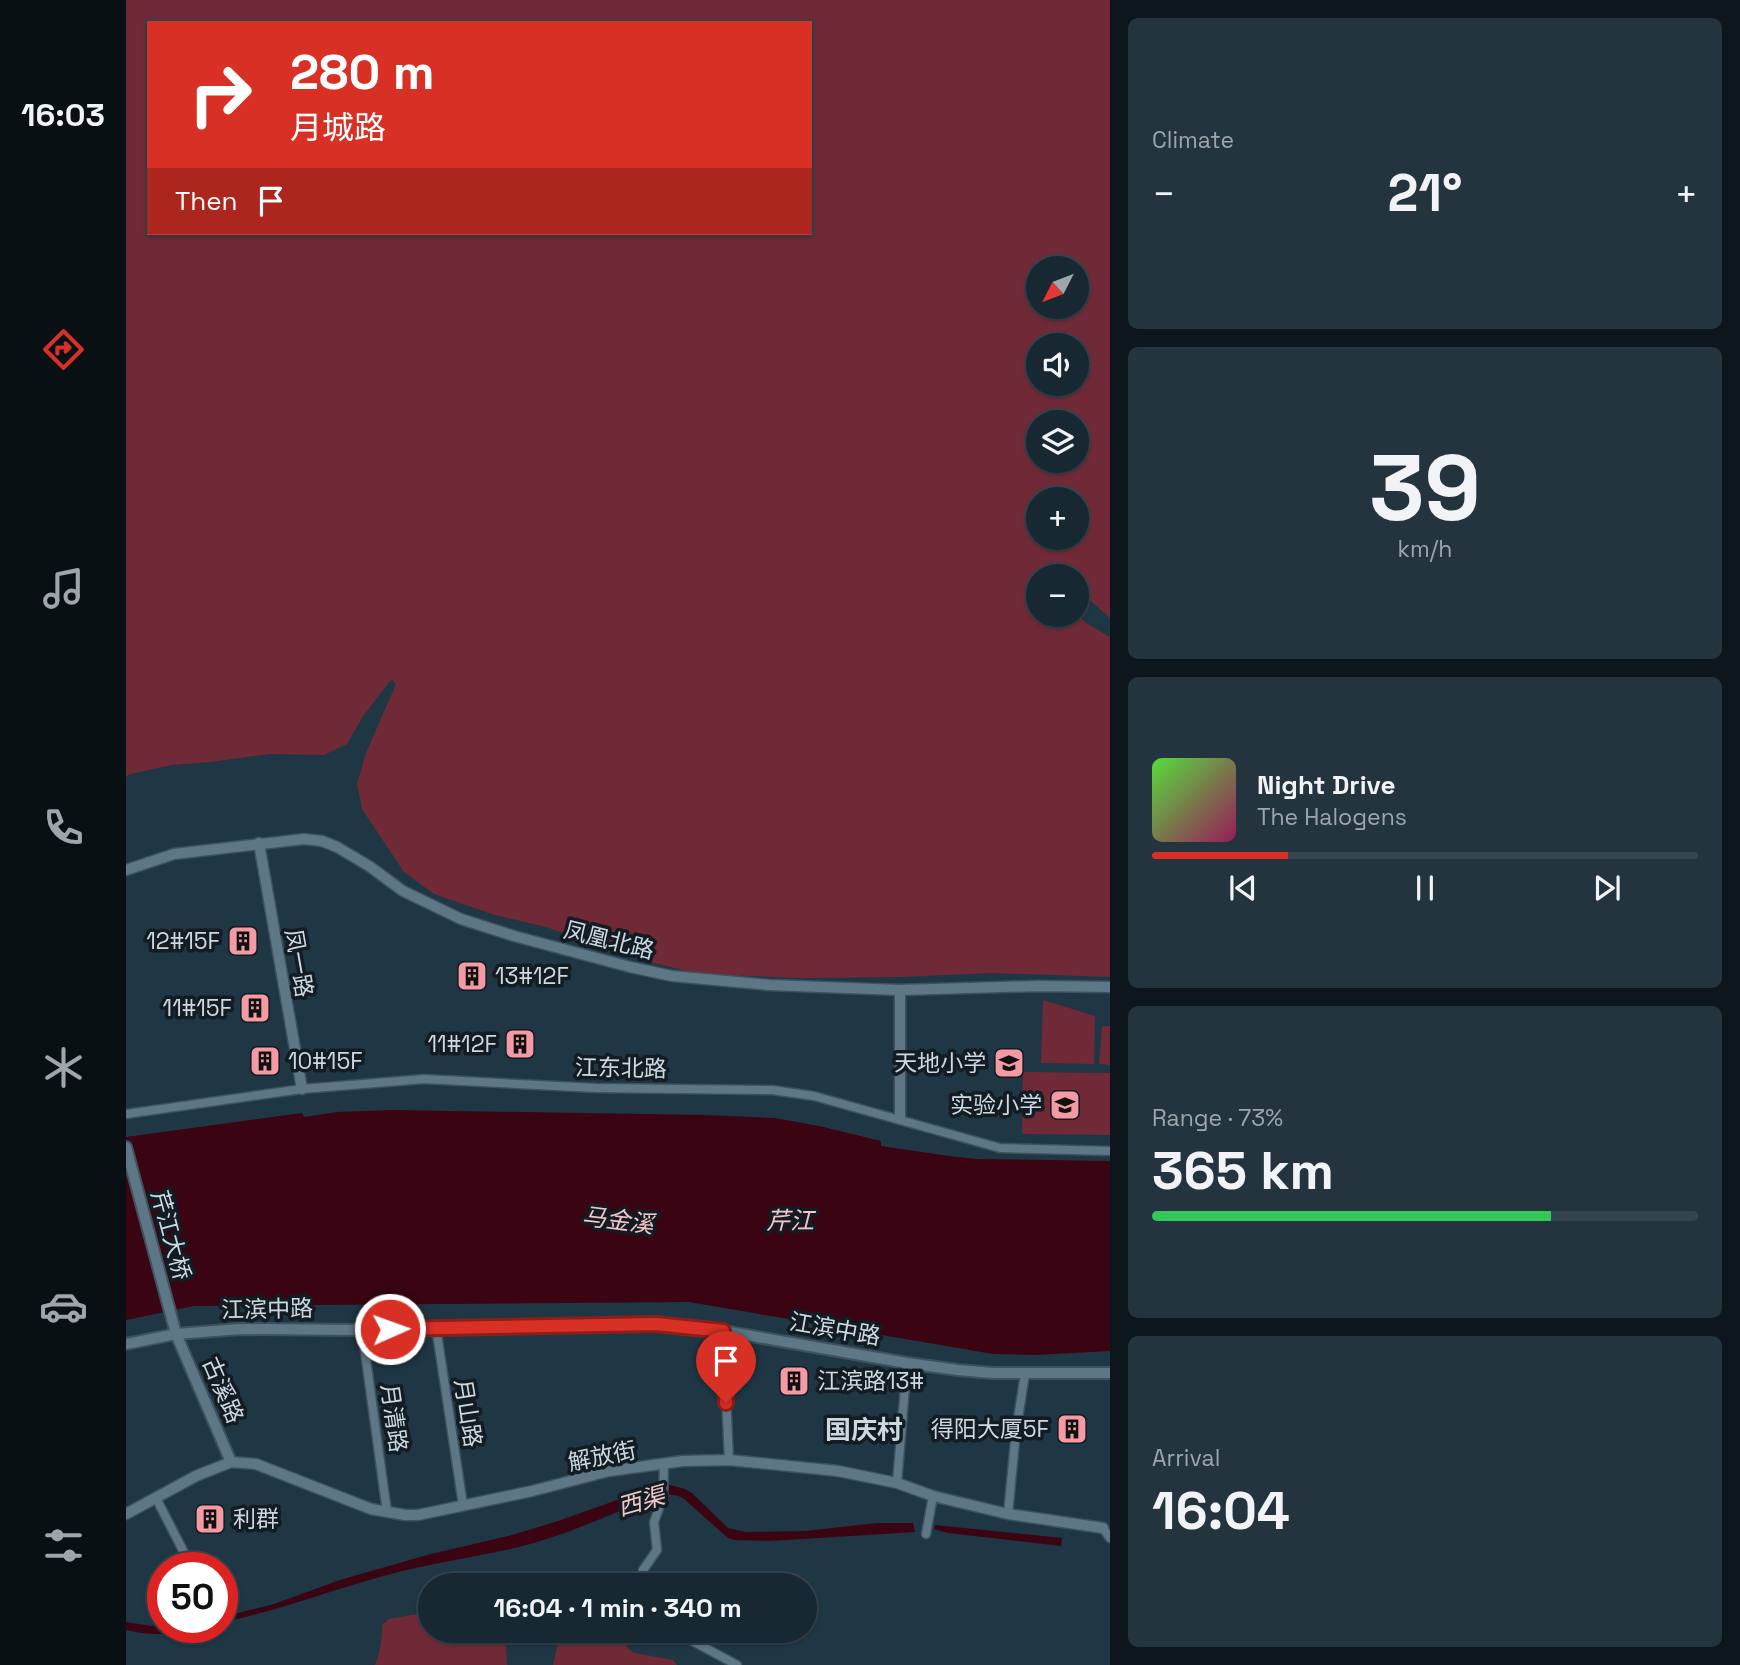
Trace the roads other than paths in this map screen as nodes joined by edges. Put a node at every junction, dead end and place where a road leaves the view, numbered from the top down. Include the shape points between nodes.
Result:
1 (259, 843) junction
2 (126, 870) edge
3 (1110, 987) edge
4 (900, 990) junction
5 (302, 1089) junction
6 (126, 1114) edge
7 (900, 1119) junction
8 (126, 1147) edge
9 (1110, 1151) edge
10 (436, 1327) junction
11 (362, 1330) junction
12 (723, 1331) junction
13 (176, 1334) junction
14 (126, 1344) edge
15 (907, 1363) junction
16 (1110, 1373) edge
17 (1025, 1374) junction
18 (729, 1460) junction
19 (231, 1462) junction
20 (664, 1464) junction
21 (897, 1483) junction
22 (933, 1496) junction
23 (156, 1498) junction
24 (463, 1504) junction
25 (387, 1512) junction
26 (126, 1514) edge
27 (1008, 1514) junction
28 (1108, 1525) edge
29 (926, 1534) dead end
30 (1110, 1538) edge
31 (184, 1552) edge
32 (644, 1573) edge
33 (696, 1643) edge
34 (737, 1665) edge

1 - 2 street, 凤凰北路 via 174,854
1 - 4 street, 凤凰北路 via 321,841 369,866 402,891 461,919 630,967 721,982
1 - 5 street, 凤一路
3 - 4 street, 凤凰北路
4 - 7 street
5 - 6 street, 江东北路
5 - 7 street, 江东北路 via 424,1079 596,1088 772,1090
7 - 9 street, 江东北路 via 1000,1148
8 - 13 main road, 芹江大桥
10 - 11 main road, 江滨中路
10 - 12 main road, 江滨中路 via 656,1324
10 - 24 street, 月山路
11 - 13 main road, 江滨中路 via 240,1329
11 - 25 street, 月清路
12 - 15 main road, 江滨中路
12 - 18 street
13 - 14 main road, 江滨中路
13 - 19 main road, 古溪路
15 - 17 main road, 江滨中路
15 - 21 street
16 - 17 main road, 江滨中路
17 - 27 street
18 - 20 street, 解放街
18 - 21 street, 解放街 via 838,1471
19 - 23 street
19 - 25 street, 解放街 via 256,1464
20 - 24 street, 解放街 via 609,1471
20 - 32 street via 663,1497 654,1522 657,1550
21 - 22 street, 解放街
22 - 27 street, 解放街
22 - 29 street
23 - 26 street
23 - 31 street
24 - 25 street, 解放街 via 418,1515
27 - 28 street, 解放街
28 - 30 street, 解放街
33 - 34 street

